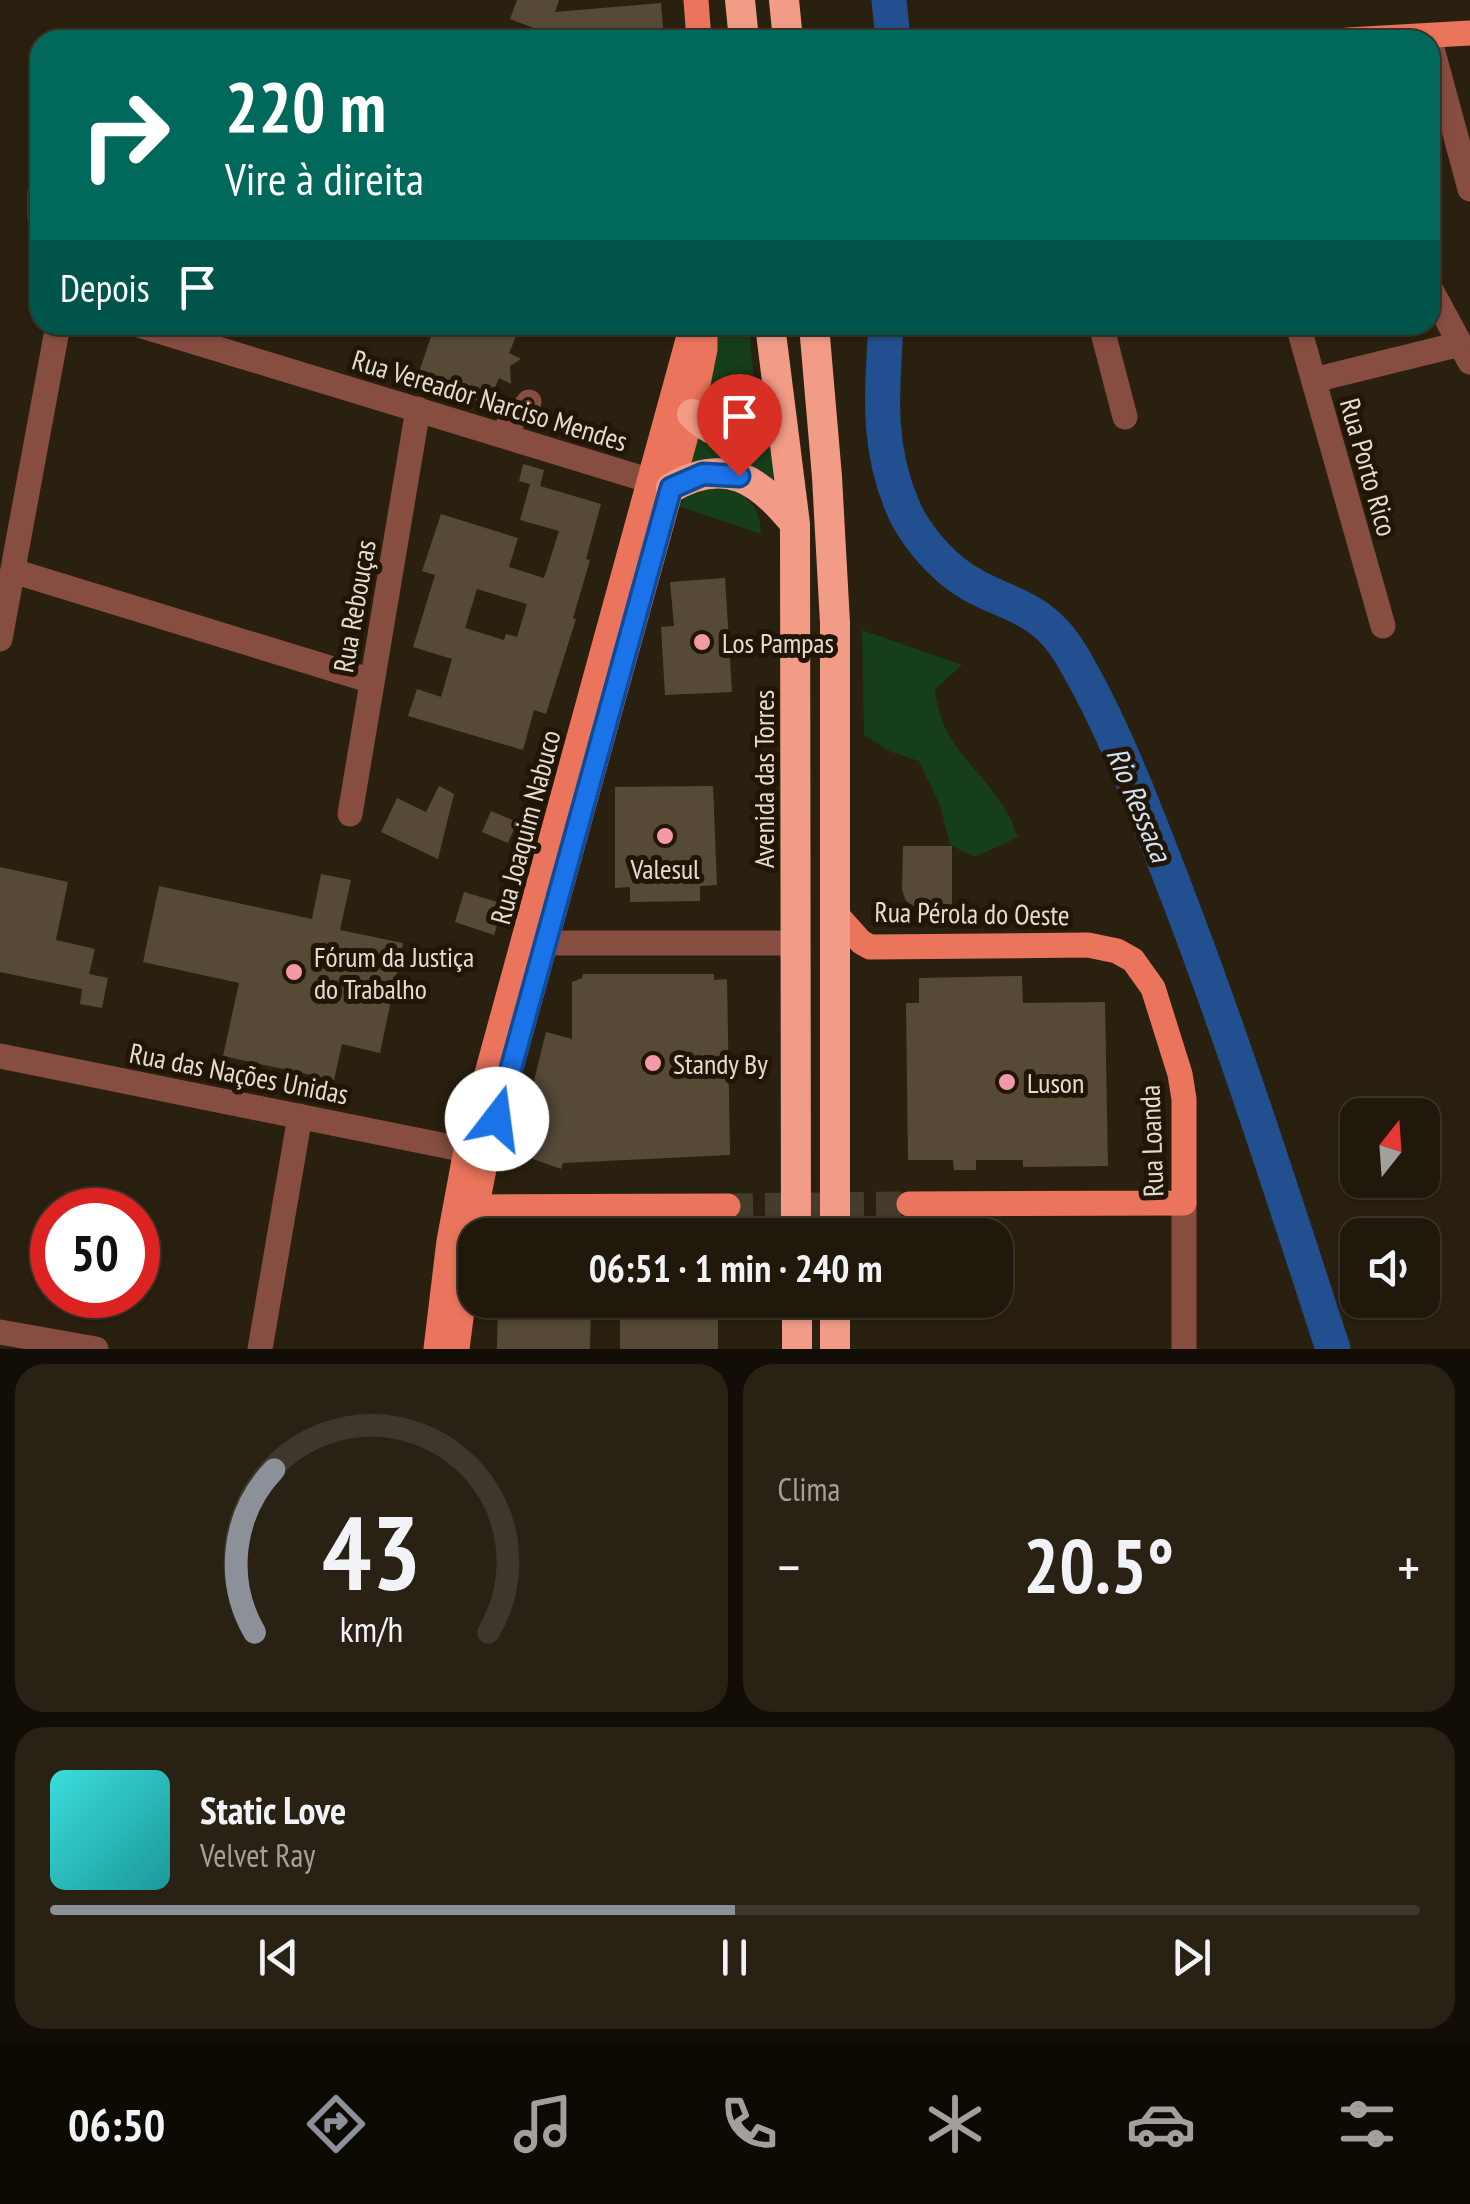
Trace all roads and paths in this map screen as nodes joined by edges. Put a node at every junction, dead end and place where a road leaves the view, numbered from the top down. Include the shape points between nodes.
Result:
1 (696, 0) edge
2 (740, 0) edge
3 (698, 30) edge
4 (743, 30) edge
5 (1470, 33) edge
6 (1440, 37) edge
7 (1440, 79) edge
8 (1470, 189) edge
9 (1440, 307) edge
10 (56, 335) edge
11 (173, 335) edge
12 (691, 335) edge
13 (706, 335) edge
14 (771, 335) edge
15 (815, 335) edge
16 (1104, 335) edge
17 (1301, 335) edge
18 (1465, 353) edge
19 (1314, 380) junction
20 (776, 386) junction
21 (529, 402) dead end
22 (418, 409) junction
23 (682, 411) junction
24 (1125, 417) dead end
25 (502, 434) junction
26 (661, 484) junction
27 (795, 524) junction
28 (13, 572) junction
29 (1383, 626) dead end
30 (0, 639) edge
31 (372, 681) junction
32 (350, 814) dead end
33 (836, 914) junction
34 (543, 943) junction
35 (796, 943) junction
36 (1117, 950) joint
37 (0, 1056) edge
38 (300, 1116) junction
39 (477, 1152) junction
40 (1184, 1203) junction
41 (909, 1204) tunnel mouth
42 (728, 1206) tunnel mouth
43 (476, 1207) junction
44 (796, 1218) edge
45 (836, 1218) edge
46 (797, 1318) edge
47 (835, 1318) edge
48 (0, 1332) edge
49 (96, 1349) edge
50 (260, 1349) edge
51 (436, 1349) edge
52 (457, 1349) edge
53 (797, 1349) edge
54 (835, 1349) edge
55 (1184, 1349) edge

1 - 3 main road
2 - 4 highway
5 - 6 main road
7 - 8 street
9 - 18 street
10 - 28 street
11 - 22 street, Rua Vereador Narciso Mendes
12 - 23 main road, Rua Joaquim Nabuco
13 - 23 main road, Rua Joaquim Nabuco
14 - 20 highway, Avenida das Torres
15 - 33 highway via 834,623
16 - 24 street
17 - 19 street, Rua Porto Rico
18 - 19 street
19 - 29 street, Rua Porto Rico
20 - 23 highway via 768,415 745,433 715,432
20 - 27 highway, Avenida das Torres
21 - 25 street
22 - 25 street, Rua Vereador Narciso Mendes
22 - 31 street, Rua Rebouças
23 - 26 main road, Rua Joaquim Nabuco
25 - 26 street, Rua Vereador Narciso Mendes
26 - 27 highway via 703,474 739,476 770,494
26 - 34 main road, Rua Joaquim Nabuco
26 - 39 main road, Rua Joaquim Nabuco
27 - 35 highway, Avenida das Torres
28 - 30 street
28 - 31 street
31 - 32 street, Rua Rebouças
33 - 36 main road, Rua Pérola do Oeste via 870,946
33 - 45 highway
34 - 35 street
34 - 39 main road, Rua Joaquim Nabuco
35 - 44 highway, Avenida das Torres
36 - 40 main road, Rua Loanda via 1146,973 1180,1074
37 - 38 street, Rua das Nações Unidas
38 - 39 street, Rua das Nações Unidas
38 - 50 street
39 - 43 main road, Rua Joaquim Nabuco
39 - 51 main road, Rua Joaquim Nabuco via 449,1242
40 - 41 main road
40 - 55 street, Rua Loanda
42 - 43 main road
43 - 52 main road, Rua Joaquim Nabuco
46 - 53 highway
47 - 54 highway
48 - 49 street

